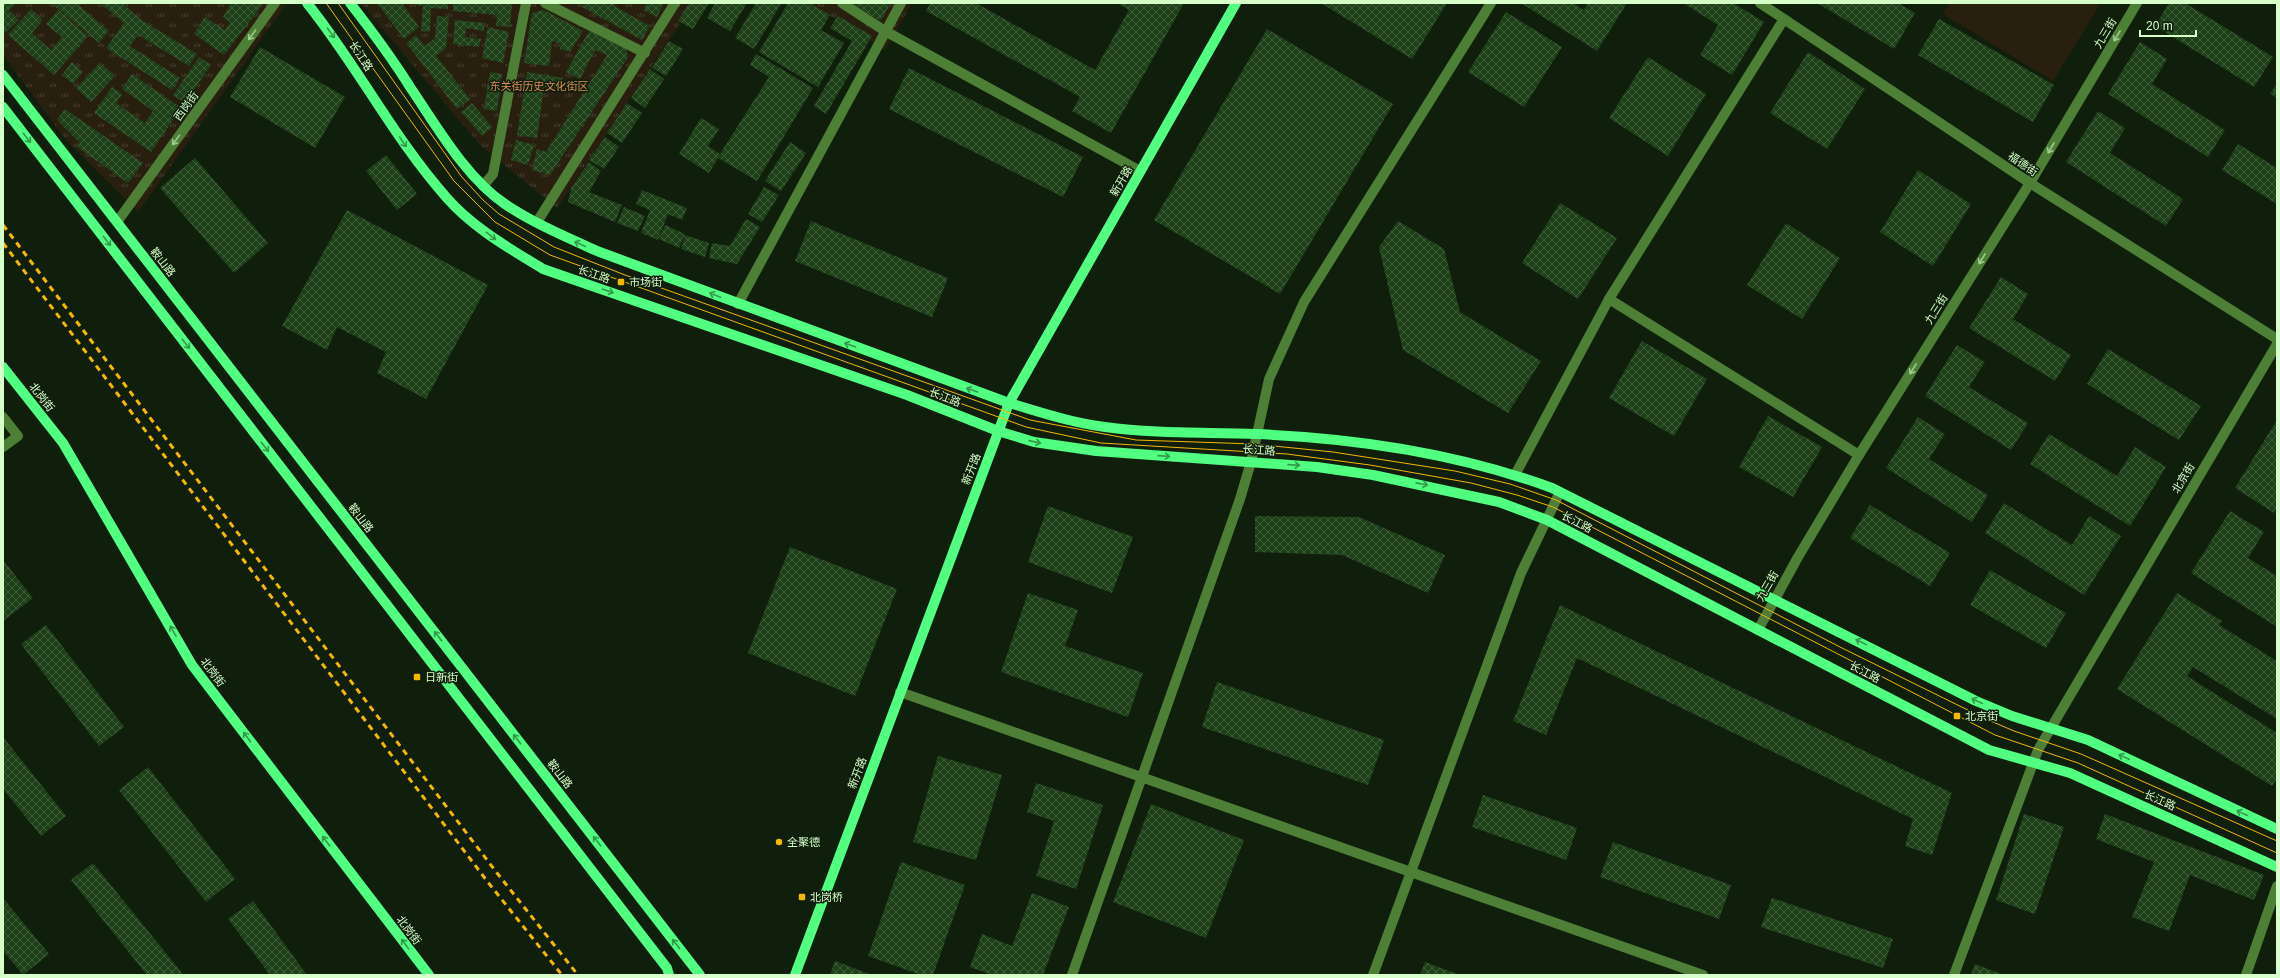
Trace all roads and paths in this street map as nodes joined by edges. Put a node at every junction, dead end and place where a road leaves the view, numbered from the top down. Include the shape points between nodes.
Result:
1 (274, 3) edge
2 (307, 3) edge
3 (350, 3) edge
4 (526, 3) edge
5 (545, 3) edge
6 (675, 3) edge
7 (842, 3) edge
8 (901, 3) edge
9 (1236, 3) edge
10 (1491, 3) edge
11 (1760, 3) edge
12 (2137, 3) edge
13 (1784, 19) junction
14 (885, 31) junction
15 (644, 53) junction
16 (3, 75) edge
17 (3, 107) edge
18 (1140, 171) junction
19 (2030, 183) junction
20 (483, 186) junction
21 (117, 222) junction
22 (537, 222) junction
23 (1609, 299) junction
24 (738, 304) junction
25 (2277, 340) edge
26 (2277, 344) edge
27 (3, 367) edge
28 (1008, 403) junction
29 (3, 417) edge
30 (998, 431) junction
31 (1257, 434) junction
32 (3, 447) edge
33 (1860, 455) junction
34 (1250, 462) junction
35 (1515, 475) junction
36 (1560, 492) junction
37 (1547, 520) junction
38 (1774, 599) junction
39 (1758, 630) junction
40 (900, 692) junction
41 (2050, 729) junction
42 (2032, 763) junction
43 (1140, 778) junction
44 (2277, 829) edge
45 (2277, 867) edge
46 (1411, 872) junction
47 (2277, 886) edge
48 (669, 973) edge
49 (429, 975) edge
50 (700, 975) edge
51 (795, 975) edge
52 (1072, 975) edge
53 (1373, 975) edge
54 (1703, 975) edge
55 (1954, 975) edge
56 (2246, 975) edge

1 -> 21 street, 西岗街
2 -> 30 main road, 长江路 via 333,36 409,150 447,198 494,239 543,269 907,396
3 - 20 main road, 长江路 via 399,69 459,158
4 - 20 street via 493,174
5 - 15 street
6 - 15 street
7 - 14 street
8 - 14 street
9 - 18 main road, 新开路
10 - 31 street via 1304,302 1269,379
11 - 13 street, 福德街
12 -> 19 street, 九三街
13 - 19 street, 福德街
13 - 23 street
14 - 18 street
14 - 24 street
15 - 22 street
16 - 21 main road, 鞍山路
17 -> 48 main road
18 - 28 main road, 新开路
19 - 25 street, 福德街
19 -> 33 street, 九三街
20 - 22 main road, 长江路 via 504,204
50 -> 21 main road, 鞍山路
24 -> 22 main road, 长江路 via 597,251
23 - 33 street
23 - 35 street
28 -> 24 main road, 长江路
26 - 41 street, 北京街
49 -> 27 main road, 北岗街 via 192,665 63,443
28 - 30 main road, 新开路
28 - 31 main road, 长江路 via 1055,417 1105,427 1174,433
29 - 32 street via 18,436
30 -> 34 main road, 长江路 via 1034,442 1074,449
30 - 40 main road, 新开路
31 - 34 street
31 - 35 main road, 长江路 via 1376,446 1476,464
33 - 38 street, 九三街
34 -> 37 main road, 长江路 via 1317,466 1423,484 1499,502
34 - 43 street via 1240,499
35 - 36 main road, 长江路
36 - 37 street
36 - 38 main road, 长江路
37 - 39 main road, 长江路
37 - 46 street via 1521,573
38 - 39 street, 九三街
41 -> 38 main road, 长江路 via 1976,701
39 - 42 main road, 长江路 via 1989,750
40 - 43 street
40 - 51 main road, 新开路
41 - 42 street, 北京街
44 -> 41 main road, 长江路 via 2088,740
42 - 45 main road, 长江路 via 2070,773
42 - 55 street, 北京街
43 - 46 street
43 - 52 street
46 - 53 street
46 - 54 street
47 - 56 street

